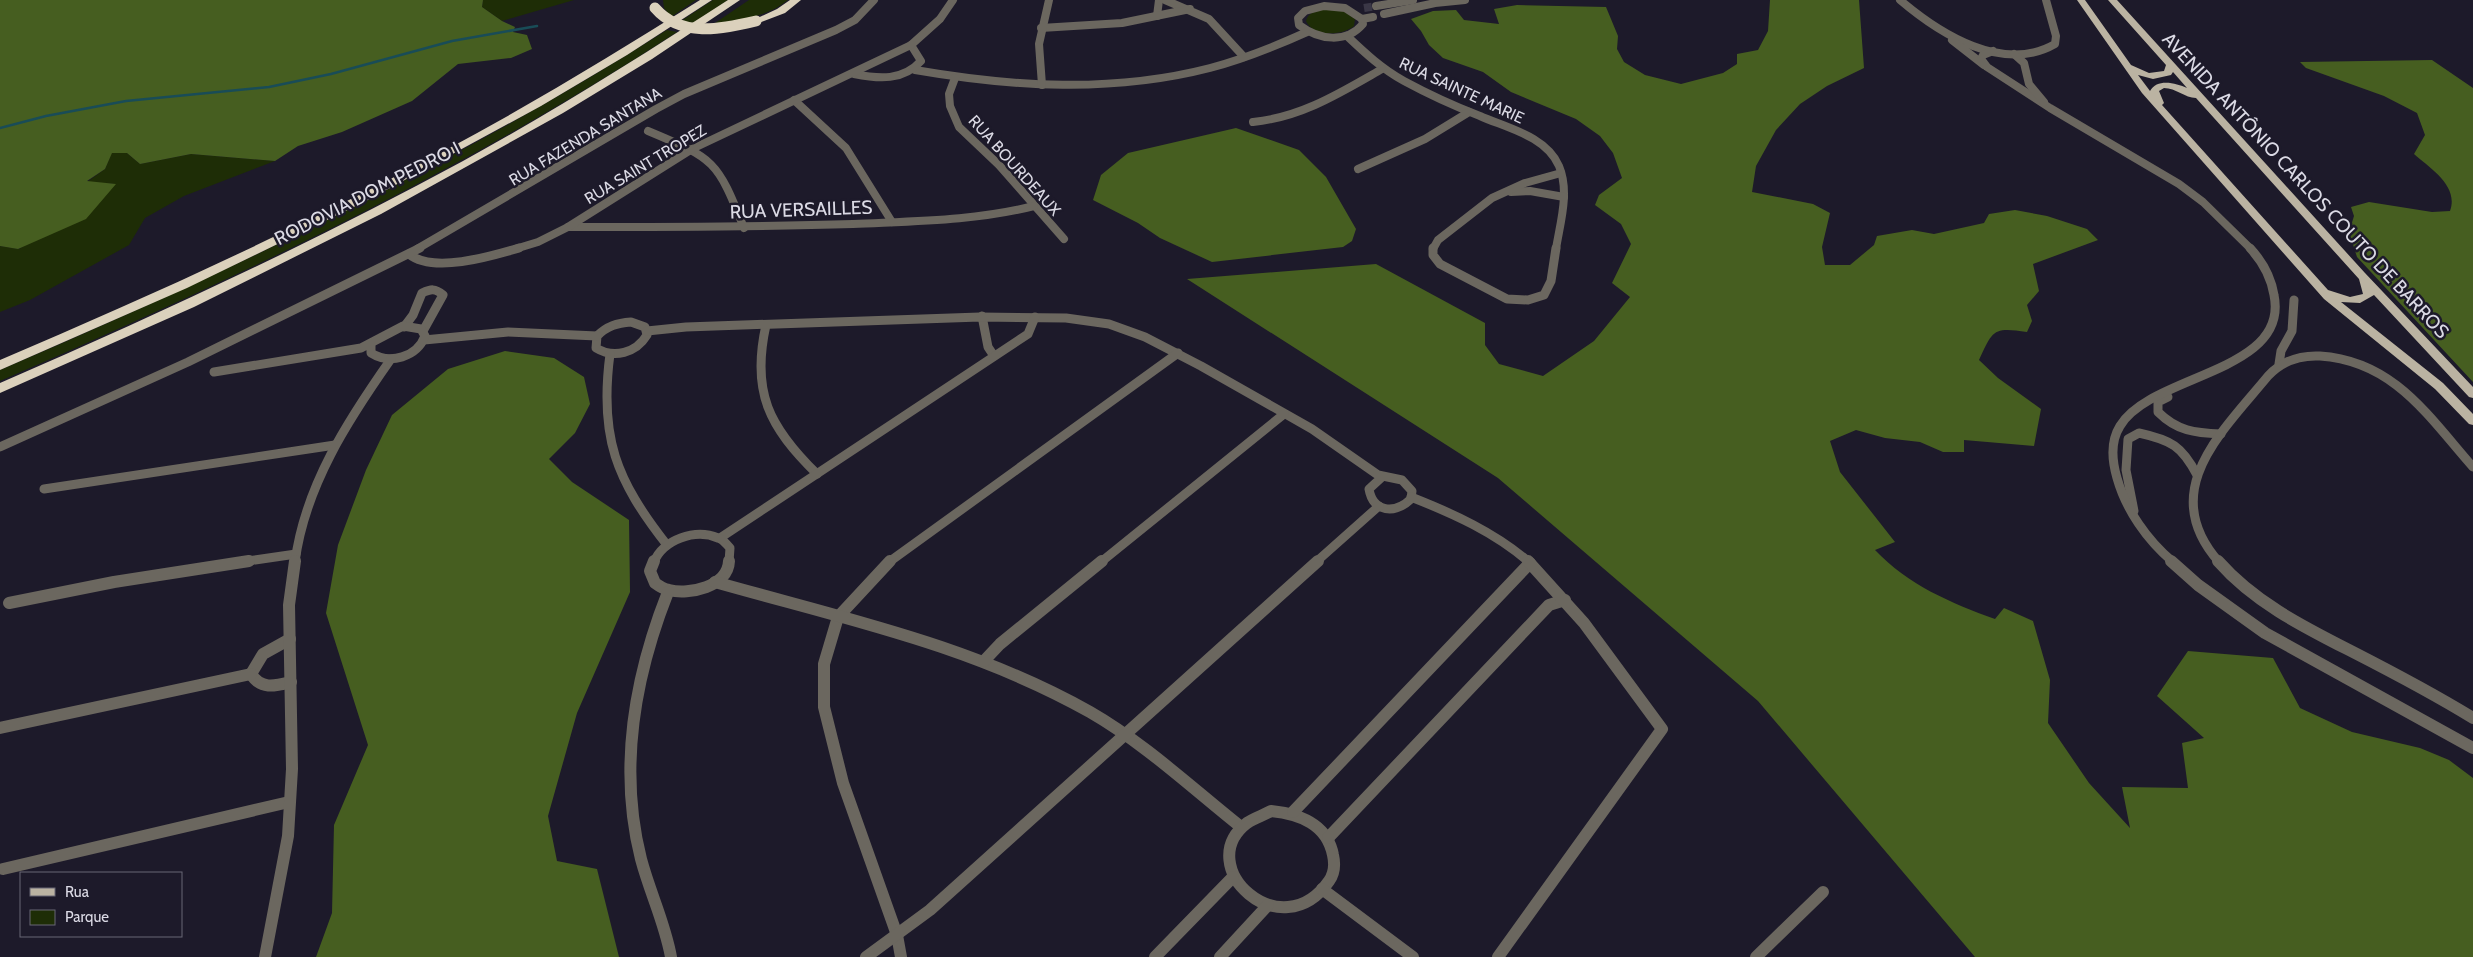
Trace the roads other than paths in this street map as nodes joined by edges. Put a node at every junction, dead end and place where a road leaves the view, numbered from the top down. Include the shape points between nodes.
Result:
1 (707, 0) edge
2 (735, 0) edge
3 (796, 0) edge
4 (874, 0) edge
5 (953, 0) edge
6 (1049, 0) edge
7 (1159, 0) edge
8 (1165, 0) edge
9 (1310, 0) edge
10 (1413, 0) edge
11 (1465, 0) edge
12 (1900, 0) edge
13 (2046, 0) edge
14 (2081, 0) edge
15 (2112, 0) edge
16 (656, 4) edge
17 (1376, 6) tunnel mouth
18 (1316, 7) junction
19 (1364, 8) tunnel mouth
20 (1190, 9) junction
21 (1353, 10) junction
22 (1384, 14) tunnel mouth
23 (1157, 16) junction
24 (1373, 17) tunnel mouth
25 (1362, 19) junction
26 (1041, 28) junction
27 (1937, 28) junction
28 (1307, 32) junction
29 (1347, 36) junction
30 (911, 45) junction
31 (1994, 51) junction
32 (2014, 54) junction
33 (1244, 57) junction
34 (2170, 65) junction
35 (2128, 66) junction
36 (1987, 67) junction
37 (1382, 69) junction
38 (915, 70) junction
39 (854, 74) junction
40 (955, 78) junction
41 (1042, 85) junction
42 (794, 100) junction
43 (2210, 108) junction
44 (2051, 110) junction
45 (2162, 110) junction
46 (1469, 112) junction
47 (1253, 122) dead end
48 (648, 131) dead end
49 (692, 149) junction
50 (1358, 169) dead end
51 (1562, 173) junction
52 (1503, 192) junction
53 (1564, 197) junction
54 (1034, 206) junction
55 (892, 222) junction
56 (568, 227) junction
57 (744, 228) junction
58 (1064, 239) dead end
59 (409, 254) junction
60 (2361, 275) junction
61 (2318, 285) junction
62 (2294, 300) dead end
63 (982, 316) junction
64 (1035, 317) junction
65 (766, 325) junction
66 (404, 326) junction
67 (647, 331) junction
68 (424, 336) junction
69 (597, 336) junction
70 (371, 345) junction
71 (610, 354) junction
72 (1178, 354) junction
73 (994, 356) junction
74 (391, 359) junction
75 (2279, 364) junction
76 (0, 365) edge
77 (214, 372) dead end
78 (2207, 372) junction
79 (0, 388) edge
80 (2473, 394) edge
81 (1284, 414) junction
82 (2473, 420) edge
83 (2221, 434) junction
84 (335, 445) junction
85 (0, 447) edge
86 (2473, 468) edge
87 (817, 474) junction
88 (2197, 475) junction
89 (1381, 478) junction
90 (44, 490) dead end
91 (1411, 497) junction
92 (1379, 506) junction
93 (2136, 520) junction
94 (720, 538) junction
95 (668, 545) junction
96 (296, 554) junction
97 (1530, 563) junction
98 (715, 582) junction
99 (668, 592) junction
100 (1565, 600) junction
101 (9, 603) dead end
102 (838, 617) junction
103 (290, 639) junction
104 (984, 661) junction
105 (251, 674) junction
106 (291, 682) junction
107 (2473, 718) edge
108 (0, 728) edge
109 (1125, 735) junction
110 (2473, 748) edge
111 (289, 802) junction
112 (1293, 812) junction
113 (1241, 827) junction
114 (1328, 838) junction
115 (3, 869) dead end
116 (1233, 877) junction
117 (1322, 889) junction
118 (1823, 892) dead end
119 (1268, 905) junction
120 (897, 936) junction
121 (264, 957) edge
122 (671, 957) edge
123 (866, 957) edge
124 (901, 957) edge
125 (1155, 957) edge
126 (1220, 957) edge
127 (1413, 957) edge
128 (1498, 957) edge
129 (1756, 957) edge

1 - 76 highway, RODOVIA DOM PEDRO I via 546,100 377,191 209,273
2 - 79 highway, RODOVIA DOM PEDRO I via 598,89 423,186 183,305
3 - 16 highway, bridge via 781,11 756,21 723,27 691,27 668,21 660,16
4 - 59 street, RUA FAZENDA SANTANA via 856,20 684,94
5 - 30 street, RUA SAINT TROPEZ via 940,19
6 - 26 street
7 - 23 street
8 - 20 street
9 - 18 street
10 - 17 street
11 - 22 street
12 - 27 street
13 - 32 street via 2056,36 2055,44 2032,55
14 - 35 main road
15 - 34 main road, AVENIDA ANTÔNIO CARLOS COUTO DE BARROS
18 - 21 street via 1340,6
18 - 28 street via 1298,18 1299,25
19 - 21 street
20 - 23 street
20 - 33 street via 1209,19
21 - 25 street
23 - 26 street via 1122,23
24 - 25 street
25 - 29 street via 1360,29
26 - 41 street
27 - 31 street
27 - 36 street
28 - 29 street via 1326,37
28 - 33 street
29 - 37 street, RUA SAINTE MARIE
30 - 38 street via 921,61
30 - 39 street, RUA SAINT TROPEZ
31 - 32 street
31 - 36 street via 1981,59
32 - 44 street via 2024,62 2029,84
33 - 41 street via 1175,76 1141,81
34 - 35 main road via 2168,73 2160,76 2146,75
34 - 43 main road, AVENIDA ANTÔNIO CARLOS COUTO DE BARROS
35 - 45 main road
36 - 44 street
37 - 46 street, RUA SAINTE MARIE
37 - 47 street via 1320,106 1273,121
38 - 39 street via 890,78
38 - 40 street
39 - 42 street, RUA SAINT TROPEZ
40 - 41 street
40 - 54 street, RUA BOURDEAUX via 949,94 950,106 959,127 999,165
42 - 49 street, RUA SAINT TROPEZ
42 - 55 street via 846,148
43 - 45 main road via 2182,89 2166,86 2154,90
43 - 60 main road, AVENIDA ANTÔNIO CARLOS COUTO DE BARROS
44 - 78 street via 2188,191 2248,246 2265,269 2276,304 2272,329 2254,348
45 - 61 main road
46 - 50 street via 1425,140
46 - 51 street, RUA SAINTE MARIE via 1534,140 1549,151
48 - 49 street
49 - 56 street, RUA SAINT TROPEZ
49 - 57 street via 715,166 722,176
51 - 52 street, RUA SAINTE MARIE
51 - 53 street, RUA SAINTE MARIE
52 - 53 street via 1530,190
52 - 53 street, RUA SAINTE MARIE via 1438,240 1433,247 1433,255 1440,264 1507,299 1528,300 1544,295 1551,281
54 - 55 street, RUA VERSAILLES via 982,217
54 - 58 street, RUA BOURDEAUX
55 - 57 street, RUA VERSAILLES
56 - 57 street, RUA VERSAILLES
56 - 59 street, RUA SAINT TROPEZ via 538,242 502,253 447,263 415,260
59 - 85 street, RUA FAZENDA SANTANA via 337,291
60 - 61 main road via 2369,295 2363,299 2351,301 2334,296
60 - 80 main road, AVENIDA ANTÔNIO CARLOS COUTO DE BARROS
61 - 82 main road via 2328,297 2439,386
62 - 75 street via 2292,331 2281,351
63 - 64 street
63 - 65 street
63 - 73 street via 988,347
64 - 72 street via 1110,324 1146,336
64 - 73 street via 1028,334
65 - 67 street
65 - 87 street via 759,365 766,406 786,441
66 - 68 street via 416,327
66 - 68 street via 414,318 422,293 437,290 443,295
66 - 70 street via 384,333
67 - 69 street via 641,324 624,322 605,328
67 - 71 street via 645,339 637,347
68 - 69 street via 508,332
68 - 74 street via 412,352
69 - 71 street via 596,348
70 - 74 street via 374,356
70 - 77 street
71 - 95 street via 606,408 614,455 631,496
72 - 81 street
72 - 102 street via 889,562
73 - 87 street
74 - 84 street via 359,403
75 - 83 street
75 - 86 street via 2318,355 2376,371 2416,401
78 - 83 street via 2158,402 2158,412 2178,430
78 - 93 street via 2146,401 2126,415 2114,442 2113,454 2116,479
81 - 89 street
81 - 104 street via 1000,644
83 - 88 street
84 - 90 street
84 - 96 street via 309,506
87 - 94 street
88 - 93 street via 2185,452 2166,439 2139,433 2128,439 2126,470
88 - 107 street via 2190,498 2198,531 2214,558 2240,584 2292,621 2427,690
89 - 91 street via 1394,478 1406,484
89 - 92 street via 1372,484 1368,493
91 - 92 street via 1405,506 1399,508
91 - 97 street via 1469,523
92 - 109 street
93 - 110 street via 2174,563 2240,616 2306,658 2417,714
94 - 95 street via 695,534
94 - 98 street via 730,548 731,562
95 - 99 street via 655,558 650,572 655,584
96 - 101 street via 114,582
96 - 103 street via 289,605
97 - 100 street
97 - 112 street
98 - 99 street via 687,593
98 - 102 street
99 - 122 street via 640,671 631,724 629,763 634,828
100 - 114 street via 1549,604
100 - 128 street via 1662,729
102 - 104 street via 912,636
102 - 120 street via 824,664 824,707 843,783
103 - 105 street via 262,654
103 - 106 street
104 - 109 street via 1056,694
105 - 106 street via 259,684 266,686
105 - 108 street
106 - 111 street
109 - 113 street
109 - 120 street
111 - 115 street
111 - 121 street via 283,873
112 - 113 street via 1271,812 1255,817
112 - 114 street via 1314,822
113 - 116 street via 1229,856
114 - 117 street via 1333,865 1329,880
116 - 119 street via 1247,895
116 - 125 street
117 - 119 street via 1292,906
117 - 127 street
118 - 129 street
119 - 126 street
120 - 123 street
120 - 124 street

